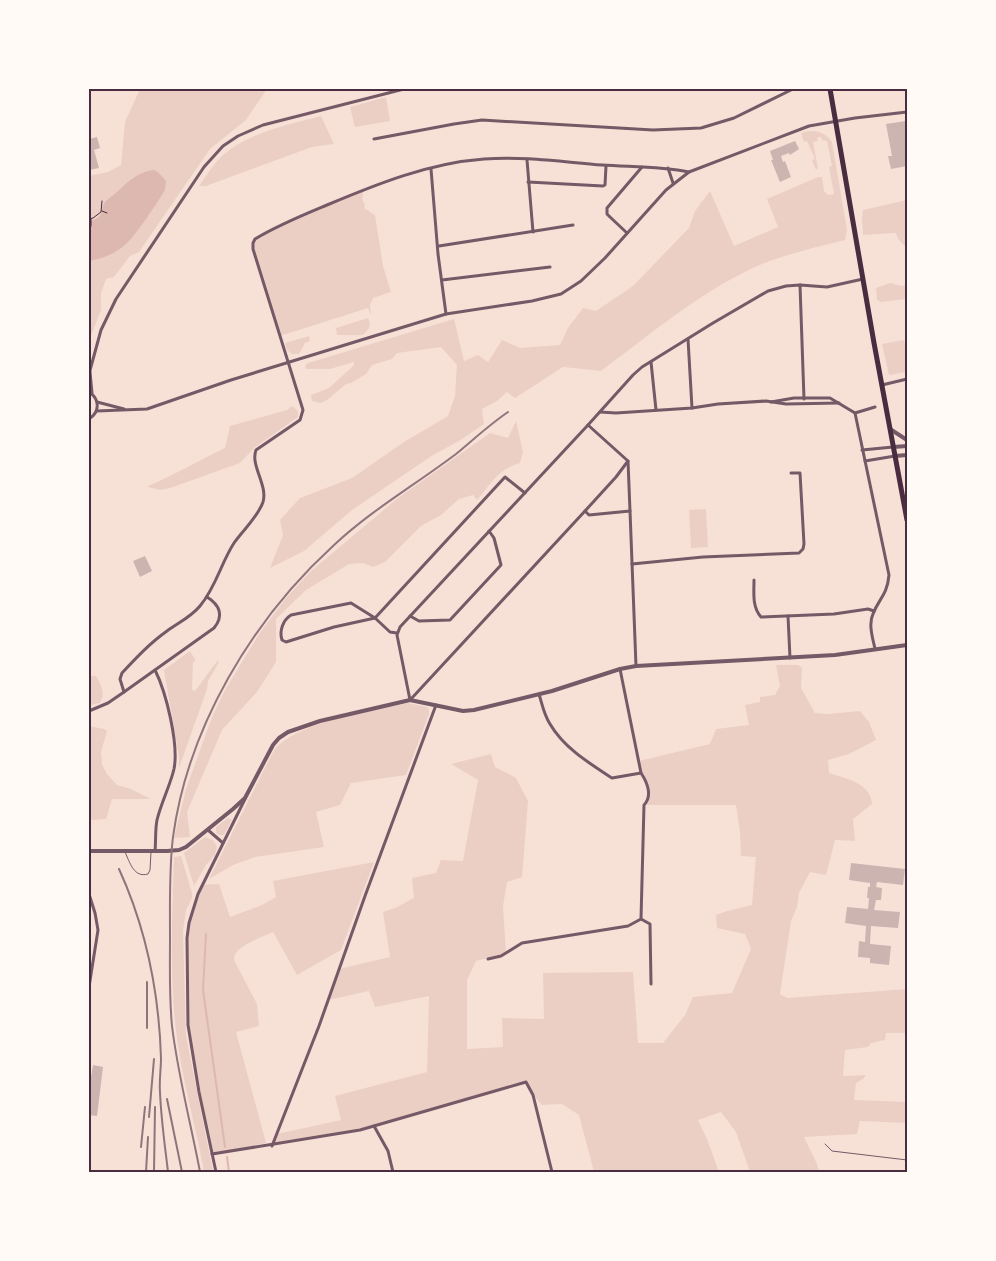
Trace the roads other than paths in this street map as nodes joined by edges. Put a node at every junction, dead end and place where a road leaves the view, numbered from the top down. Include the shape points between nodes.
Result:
1 (404, 89) edge
2 (793, 89) edge
3 (830, 89) edge
4 (907, 112) edge
5 (836, 122) junction
6 (374, 139) dead end
7 (527, 160) junction
8 (606, 166) junction
9 (643, 167) junction
10 (668, 168) junction
11 (430, 169) junction
12 (689, 172) junction
13 (528, 182) junction
14 (673, 184) junction
15 (573, 225) dead end
16 (532, 232) junction
17 (627, 233) junction
18 (439, 246) junction
19 (550, 267) dead end
20 (863, 279) junction
21 (442, 280) junction
22 (800, 285) junction
23 (446, 314) junction
24 (688, 339) junction
25 (289, 362) junction
26 (651, 362) junction
27 (90, 366) edge
28 (90, 373) edge
29 (907, 379) edge
30 (882, 385) junction
31 (90, 393) edge
32 (804, 400) junction
33 (97, 402) junction
34 (875, 407) dead end
35 (692, 408) junction
36 (127, 410) junction
37 (656, 410) junction
38 (96, 411) junction
39 (600, 412) junction
40 (854, 412) junction
41 (89, 418) edge
42 (588, 425) junction
43 (890, 429) junction
44 (907, 440) edge
45 (893, 446) junction
46 (907, 446) edge
47 (862, 450) junction
48 (907, 455) edge
49 (895, 456) junction
50 (628, 461) junction
51 (864, 461) junction
52 (791, 473) dead end
53 (525, 493) junction
54 (584, 511) junction
55 (630, 511) junction
56 (907, 520) edge
57 (490, 531) junction
58 (632, 564) junction
59 (754, 580) dead end
60 (207, 598) junction
61 (874, 611) junction
62 (410, 616) junction
63 (788, 616) junction
64 (374, 618) junction
65 (397, 633) junction
66 (907, 645) edge
67 (875, 649) junction
68 (790, 658) junction
69 (636, 666) junction
70 (620, 669) junction
71 (155, 670) junction
72 (124, 692) junction
73 (538, 694) junction
74 (410, 700) junction
75 (436, 705) junction
76 (89, 711) edge
77 (642, 773) junction
78 (245, 798) junction
79 (208, 830) junction
80 (223, 844) junction
81 (89, 851) edge
82 (124, 851) junction
83 (153, 852) junction
84 (89, 894) edge
85 (641, 919) junction
86 (488, 959) dead end
87 (651, 984) dead end
88 (89, 988) edge
89 (374, 1126) junction
90 (825, 1144) dead end
91 (272, 1146) junction
92 (212, 1154) junction
93 (907, 1160) edge
94 (216, 1172) edge
95 (393, 1172) edge
96 (552, 1172) edge

1 - 27 street via 263,125 223,146 204,168 120,293 101,330
2 - 6 street via 734,118 700,128 653,130 482,120
3 - 5 main road
4 - 5 street
5 - 12 street via 795,130
5 - 20 main road
7 - 8 street
7 - 11 street via 485,159
7 - 13 street
8 - 9 street
8 - 13 street via 603,186
9 - 10 street
9 - 17 street via 607,208 607,214
10 - 12 street
10 - 14 street
11 - 18 street
11 - 25 street via 364,189 255,239 253,249
12 - 14 street
13 - 16 street
14 - 17 street
15 - 16 street
16 - 18 street
17 - 23 street via 581,281 561,294
18 - 21 street
19 - 21 street
20 - 22 street via 827,287
20 - 30 main road
21 - 23 street
22 - 24 street via 760,295
22 - 32 street
23 - 25 street
24 - 26 street
24 - 35 street
25 - 36 street via 147,409
25 - 60 street via 302,415 300,420 256,450 264,501 227,555
26 - 37 street
26 - 39 street via 633,375
27 - 28 street
28 - 31 street
29 - 30 street
30 - 43 main road
31 - 33 street
32 - 35 street
32 - 40 street via 830,398
33 - 36 street
33 - 38 street
34 - 40 street
35 - 37 street
36 - 38 street
37 - 39 street
38 - 41 street
39 - 42 street
40 - 47 street
42 - 50 street
42 - 53 street
43 - 44 street
43 - 45 main road
45 - 46 street
45 - 47 street
45 - 49 main road
47 - 51 street
48 - 49 street
49 - 51 street
49 - 56 main road
50 - 54 street
50 - 55 street
51 - 61 street via 889,575 885,593
52 - 58 street via 800,473 804,544 799,553
53 - 57 street
53 - 64 street via 506,477
54 - 55 street via 589,515
54 - 74 street
55 - 58 street
57 - 62 street
57 - 62 street via 501,566 450,620 419,621
58 - 69 street
59 - 63 street via 756,612 761,617
60 - 71 street via 219,607 218,623
60 - 72 street via 191,616 152,642 122,672 120,679
61 - 63 street
61 - 67 street via 871,626
62 - 65 street
63 - 68 street
64 - 64 street via 356,604 339,604 291,615 284,624 281,637 286,642
64 - 65 street via 390,632
65 - 74 street
66 - 67 street
67 - 68 street
68 - 69 street
69 - 70 street
70 - 73 street
70 - 77 street
71 - 72 street
71 - 83 street via 171,727 175,758 156,823
72 - 76 street
73 - 75 street via 466,711
73 - 77 street via 550,724 564,744 612,778
74 - 75 street
74 - 78 street via 320,721 288,732 273,745
75 - 91 street
77 - 85 street via 648,785 648,800 644,805
78 - 79 street
78 - 80 street
79 - 80 street
79 - 83 street via 181,849
80 - 92 street via 198,894 187,938 188,1025
81 - 82 street
82 - 83 street
82 - 83 lane via 136,873 142,875 150,870
84 - 88 street via 98,930
85 - 86 street via 628,926 522,943 501,956
85 - 87 street via 650,924
89 - 91 street
89 - 95 street via 388,1151
89 - 96 street via 526,1082 533,1095
90 - 93 lane via 832,1151
91 - 92 street
92 - 94 street

